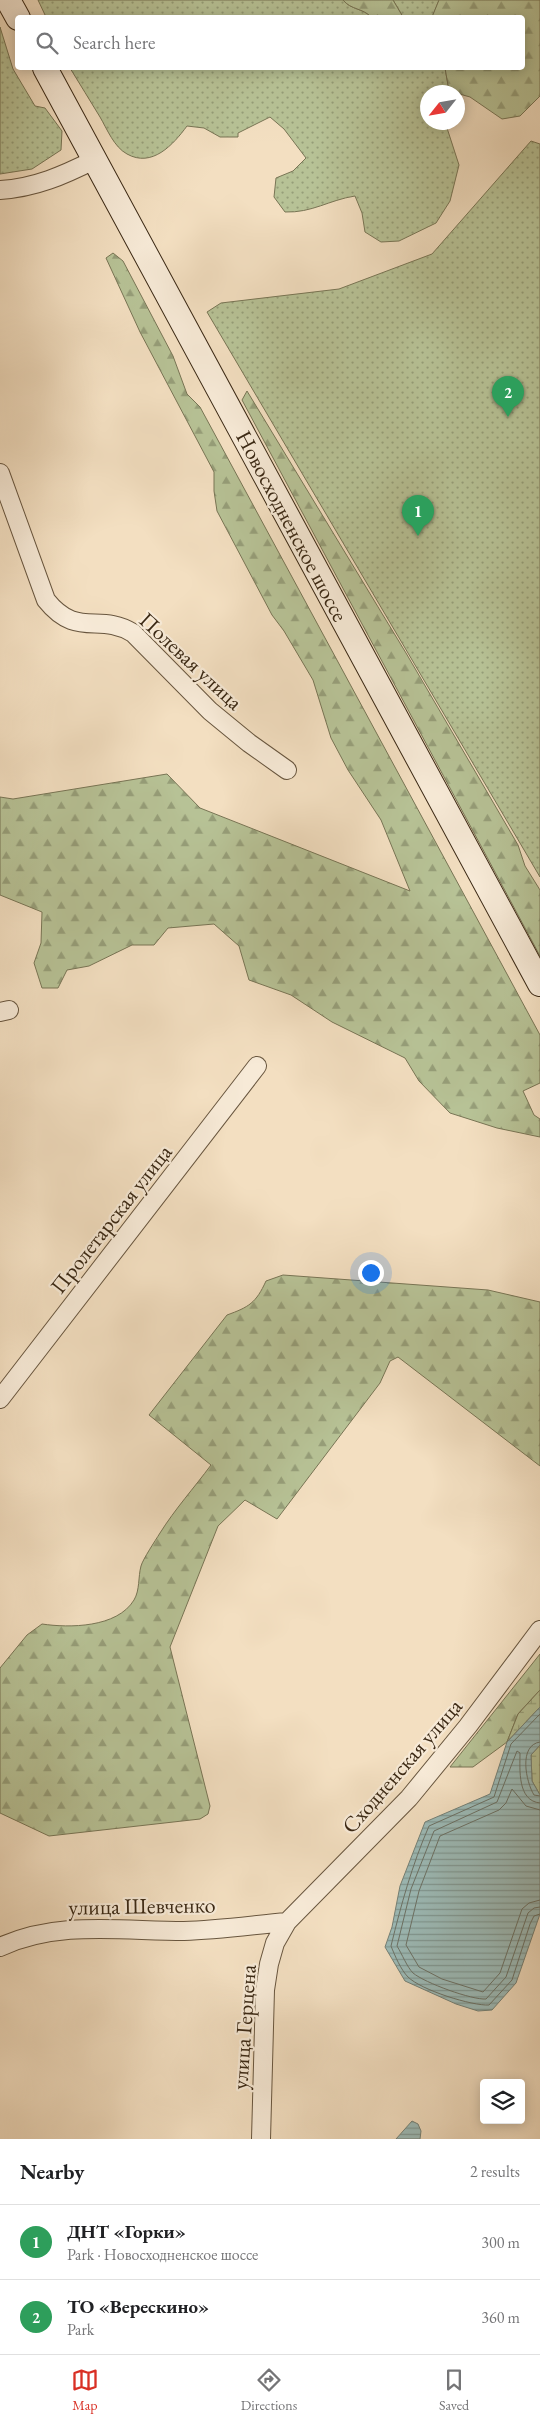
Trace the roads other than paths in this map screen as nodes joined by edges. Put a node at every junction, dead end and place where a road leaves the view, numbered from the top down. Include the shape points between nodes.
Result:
1 (8, 0) edge
2 (16, 15) edge
3 (46, 70) edge
4 (94, 160) junction
5 (0, 190) edge
6 (0, 473) edge
7 (287, 770) dead end
8 (540, 984) edge
9 (257, 1066) dead end
10 (0, 1399) edge
11 (540, 1630) edge
12 (287, 1922) junction
13 (0, 1947) edge
14 (261, 2139) edge

1 - 2 main road
3 - 4 main road, Новосходненское шоссе
4 - 5 street via 48,181
4 - 8 main road, Новосходненское шоссе
6 - 7 street, Полевая улица via 46,600 53,609 74,623 121,626 133,633 210,711
9 - 10 street, Пролетарская улица
11 - 12 street, Сходненская улица via 409,1798
12 - 13 street, улица Шевченко via 186,1931 70,1928 40,1933
12 - 14 street, улица Герцена via 268,1964

